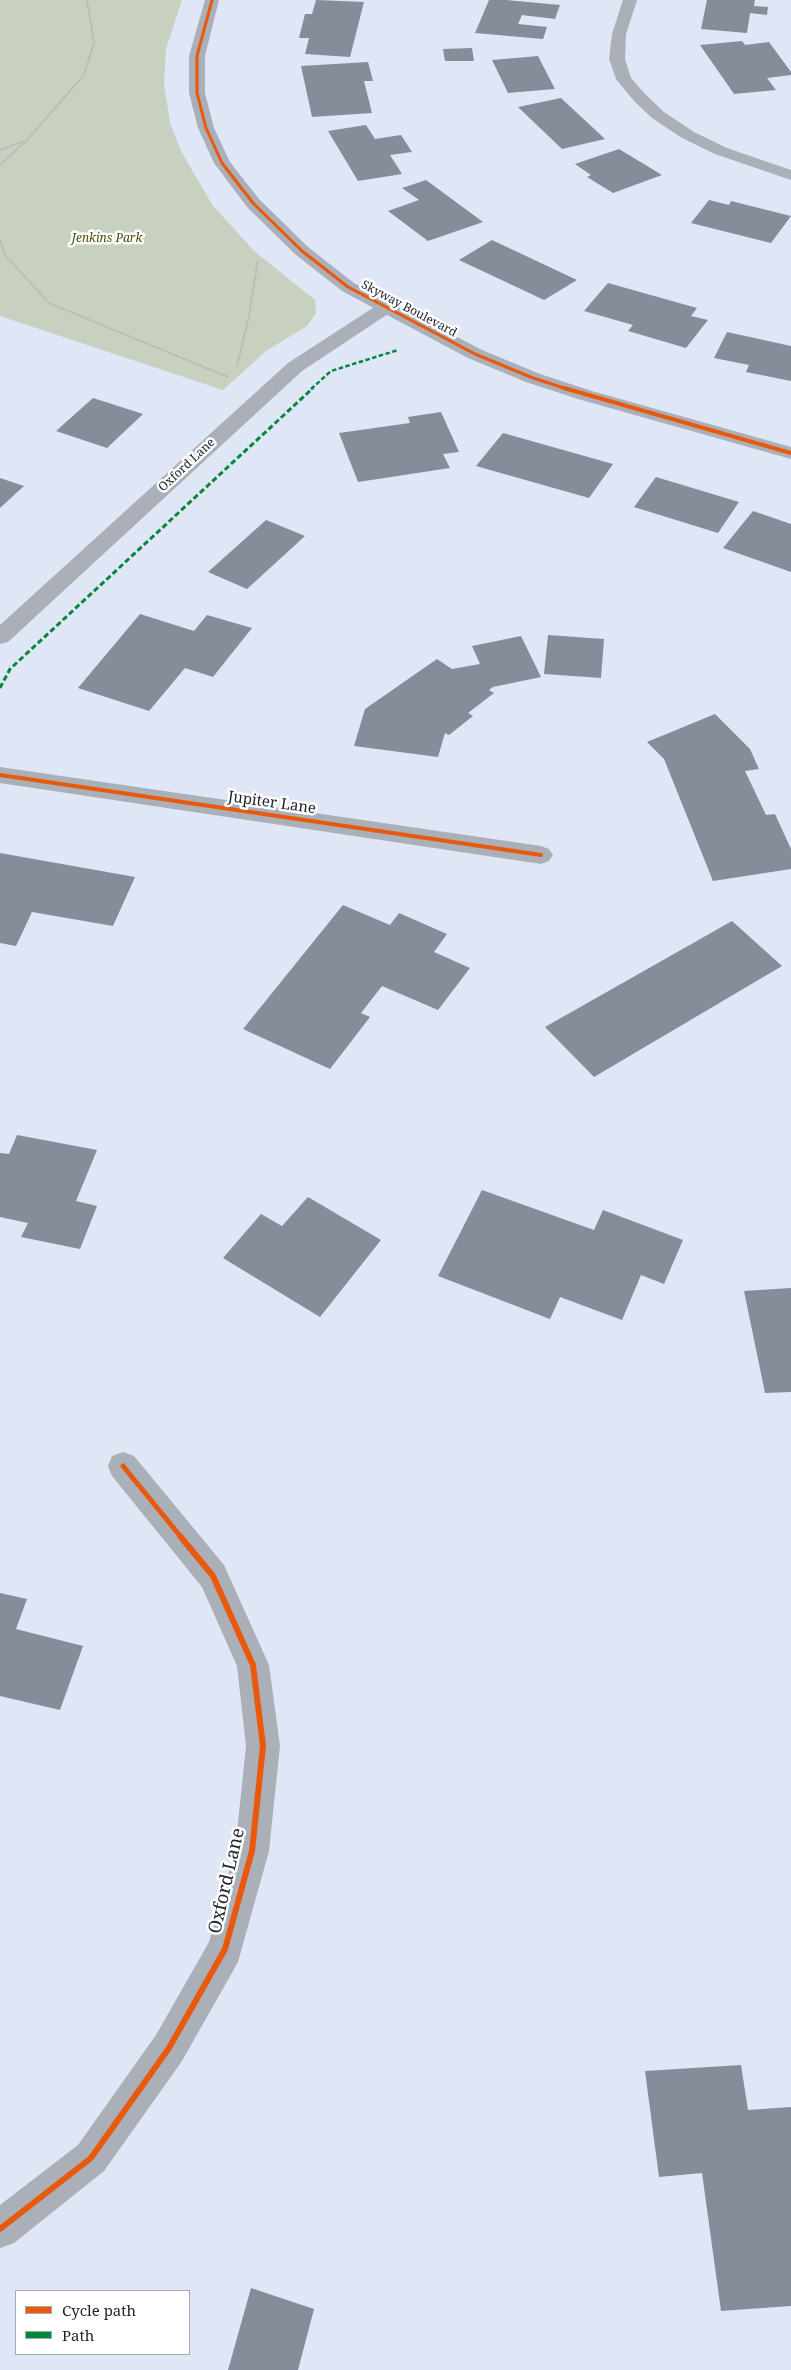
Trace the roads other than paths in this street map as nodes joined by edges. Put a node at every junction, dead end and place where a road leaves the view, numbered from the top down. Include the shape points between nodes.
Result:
1 (212, 0) edge
2 (630, 0) edge
3 (791, 175) edge
4 (385, 308) junction
5 (791, 453) edge
6 (0, 637) edge
7 (0, 775) edge
8 (541, 855) dead end
9 (122, 1466) dead end
10 (0, 2229) edge

1 - 4 street, Skyway Boulevard via 198,56 198,93 206,128 222,163 253,203 302,252 348,287
2 - 3 street via 619,34 617,59 624,79 640,98 688,135 721,152
4 - 5 street, Skyway Boulevard via 474,354 533,378
4 - 6 street, Oxford Lane via 295,366
7 - 8 street, Jupiter Lane
9 - 10 street, Oxford Lane via 213,1576 253,1665 263,1746 252,1851 225,1949 169,2048 91,2158

